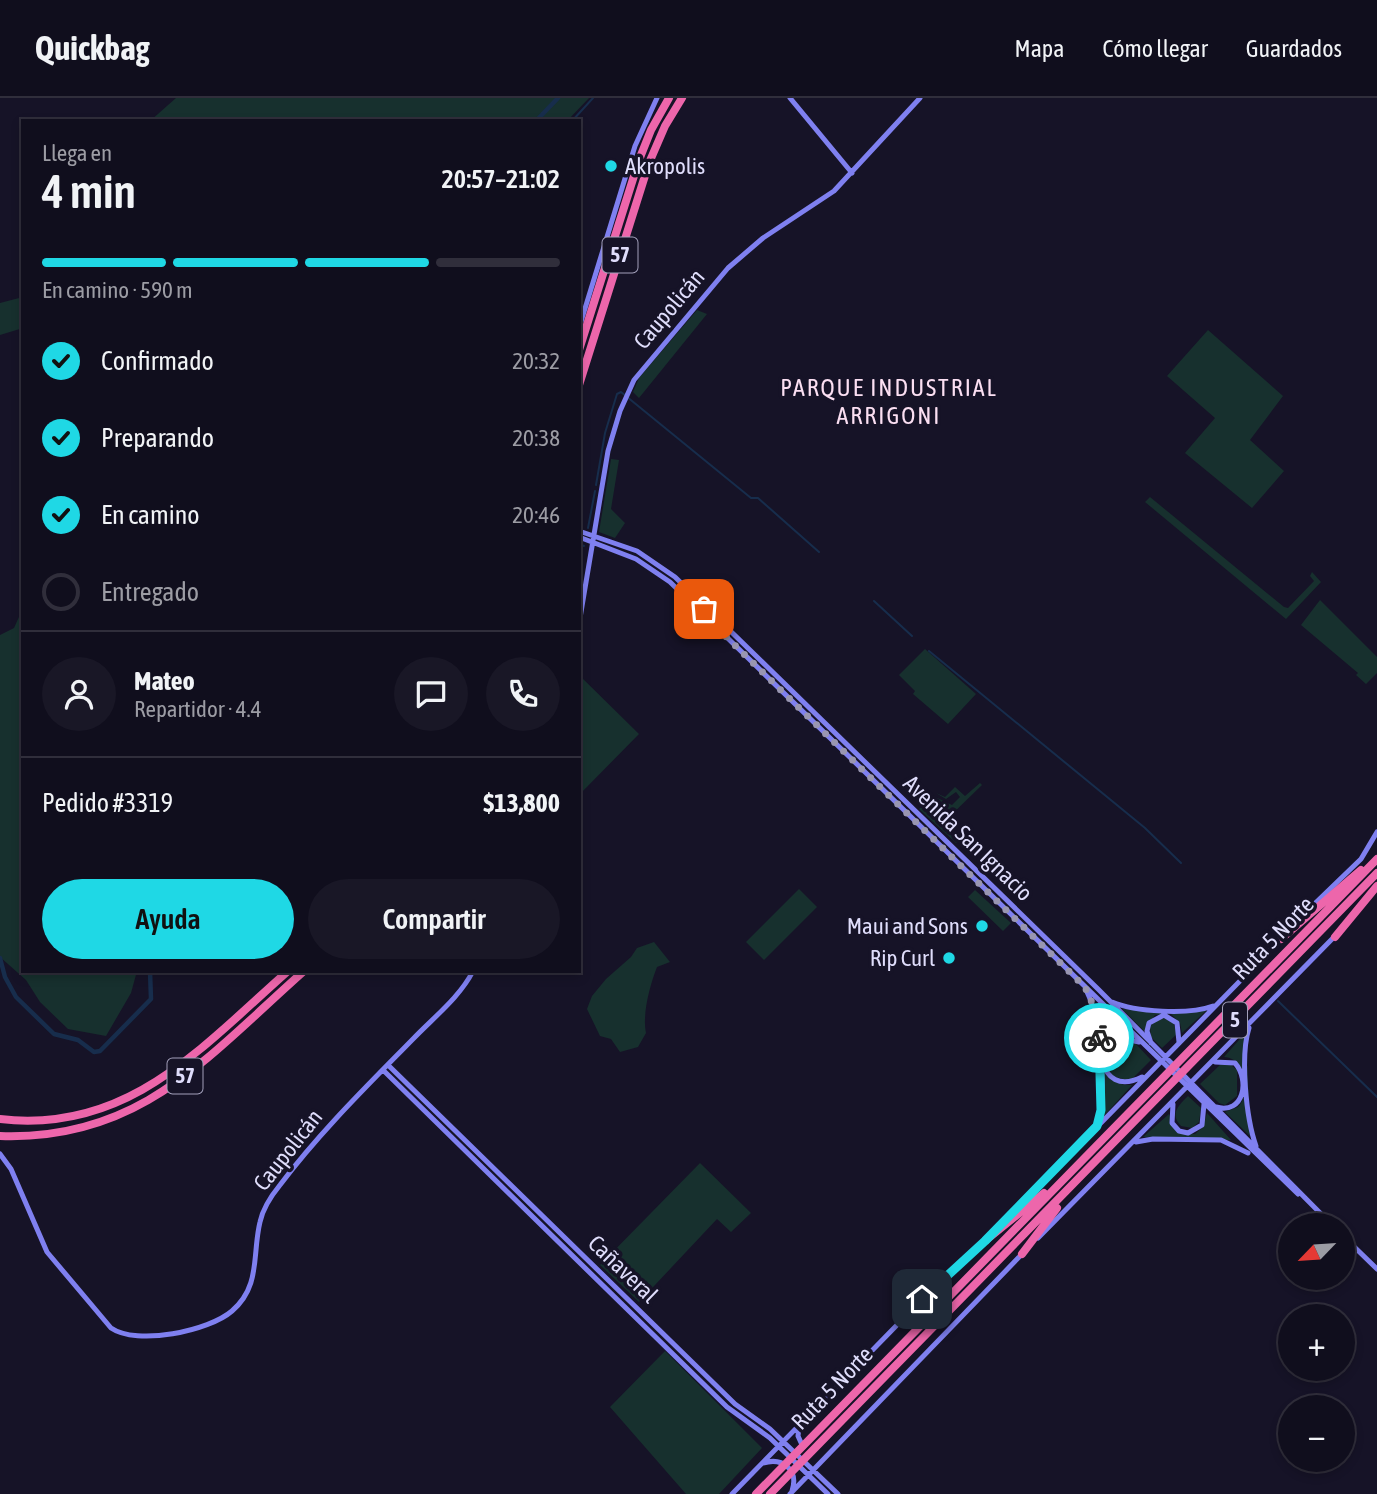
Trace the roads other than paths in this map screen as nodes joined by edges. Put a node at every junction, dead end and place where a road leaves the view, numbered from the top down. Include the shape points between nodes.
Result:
1 (657, 98) edge
2 (669, 98) edge
3 (682, 98) edge
4 (790, 98) edge
5 (920, 98) edge
6 (852, 173) junction
7 (581, 322) edge
8 (581, 344) edge
9 (581, 379) edge
10 (581, 532) edge
11 (581, 537) edge
12 (594, 539) junction
13 (610, 545) junction
14 (692, 592) junction
15 (687, 598) junction
16 (708, 608) junction
17 (581, 613) edge
18 (703, 614) junction
19 (802, 705) junction
20 (897, 793) junction
21 (891, 798) junction
22 (1377, 832) edge
23 (1377, 858) edge
24 (1377, 873) edge
25 (1377, 886) edge
26 (1377, 893) edge
27 (1002, 901) junction
28 (1335, 937) junction
29 (1281, 939) junction
30 (286, 973) edge
31 (302, 973) edge
32 (472, 973) edge
33 (1085, 987) junction
34 (1098, 989) junction
35 (1093, 995) junction
36 (1107, 998) junction
37 (1217, 1003) junction
38 (1252, 1021) junction
39 (1140, 1042) junction
40 (1179, 1042) junction
41 (1152, 1045) junction
42 (1156, 1053) junction
43 (1212, 1063) junction
44 (388, 1065) junction
45 (383, 1070) junction
46 (1148, 1074) junction
47 (1194, 1091) junction
48 (1173, 1104) junction
49 (1204, 1104) junction
50 (1213, 1105) junction
51 (0, 1119) edge
52 (1097, 1126) junction
53 (0, 1136) edge
54 (1133, 1144) junction
55 (1258, 1149) junction
56 (0, 1154) edge
57 (1258, 1158) junction
58 (1079, 1164) junction
59 (1092, 1165) junction
60 (1309, 1203) junction
61 (1319, 1213) edge
62 (985, 1241) junction
63 (1355, 1248) edge
64 (1022, 1254) junction
65 (1377, 1269) edge
66 (801, 1424) junction
67 (781, 1444) junction
68 (830, 1452) junction
69 (761, 1464) junction
70 (811, 1472) junction
71 (732, 1494) edge
72 (756, 1494) edge
73 (770, 1494) edge
74 (790, 1494) edge
75 (828, 1494) edge
76 (838, 1494) edge

1 - 7 main road via 635,146
2 - 8 highway, 57 via 639,159
3 - 9 highway, 57 via 649,163
4 - 6 main road
5 - 6 main road, Caupolicán
6 - 12 main road, Caupolicán via 727,268 642,370 626,397 608,452
10 - 12 main road, Avenida San Ignacio
11 - 12 main road, Avenida San Ignacio
12 - 13 main road, Avenida San Ignacio
12 - 17 main road, Caupolicán
13 - 14 main road, Avenida San Ignacio via 651,558
13 - 15 main road, Avenida San Ignacio via 653,568
14 - 15 main road
14 - 16 main road, Avenida San Ignacio
15 - 18 main road, Avenida San Ignacio
16 - 18 main road
16 - 19 main road, Avenida San Ignacio
18 - 19 main road, Avenida San Ignacio
19 - 20 main road, Avenida San Ignacio
19 - 21 main road, Avenida San Ignacio
20 - 21 main road
20 - 27 main road, Avenida San Ignacio
21 - 27 main road, Avenida San Ignacio
22 - 29 main road via 1362,859
23 - 29 highway
23 - 58 highway, Ruta 5 Norte / 5
24 - 59 highway, Ruta 5 Norte / 5
25 - 28 highway
26 - 28 main road
27 - 33 main road, Avenida San Ignacio
27 - 34 main road, Avenida San Ignacio
28 - 38 main road
29 - 37 main road
30 - 51 highway, 57 via 176,1069 131,1098 70,1118
31 - 53 highway, 57 via 185,1076 136,1109 75,1131
32 - 44 main road, Caupolicán
33 - 35 main road, Avenida San Ignacio
33 - 52 main road via 1098,1024 1101,1110
34 - 35 main road
34 - 36 main road, Avenida San Ignacio
35 - 39 main road, Avenida San Ignacio
36 - 37 main road via 1138,1009 1196,1010
36 - 41 main road, Avenida San Ignacio
37 - 40 main road
38 - 43 main road
38 - 55 main road via 1246,1038 1248,1116
39 - 42 main road, Avenida San Ignacio
39 - 46 main road via 1115,1042 1106,1054 1105,1066 1121,1082
40 - 41 main road via 1177,1023 1161,1015 1148,1026
40 - 46 main road
41 - 42 main road, Avenida San Ignacio
42 - 47 main road, Avenida San Ignacio
43 - 48 main road
43 - 50 main road via 1227,1060 1237,1064 1242,1093 1233,1107
44 - 45 main road, Caupolicán
44 - 67 main road, Cañaveral
45 - 56 main road, Caupolicán via 342,1110 270,1198 259,1225 256,1270 248,1291 229,1314 203,1326 142,1338 111,1328 47,1252
45 - 67 main road, Cañaveral via 727,1407
46 - 52 main road
47 - 49 main road, Avenida San Ignacio
47 - 50 main road, Avenida San Ignacio
48 - 49 main road via 1172,1123 1188,1133 1202,1125
48 - 54 main road
49 - 57 main road, Avenida San Ignacio
50 - 55 main road, Avenida San Ignacio
52 - 62 main road
54 - 57 main road via 1153,1139 1221,1140
54 - 64 main road
55 - 60 main road, Avenida San Ignacio
57 - 60 main road, Avenida San Ignacio
58 - 62 highway
58 - 72 highway, Ruta 5 Norte / 5
59 - 64 highway
59 - 73 highway, Ruta 5 Norte / 5
60 - 61 main road, Avenida San Ignacio
62 - 66 main road
63 - 65 main road
64 - 68 main road
66 - 67 main road
66 - 68 main road via 798,1436 804,1448 816,1454
67 - 69 main road
67 - 70 main road, Cañaveral
68 - 70 main road
69 - 71 main road
69 - 74 main road via 775,1461 789,1467 794,1482
70 - 74 main road
70 - 75 main road, Cañaveral
70 - 76 main road, Cañaveral

